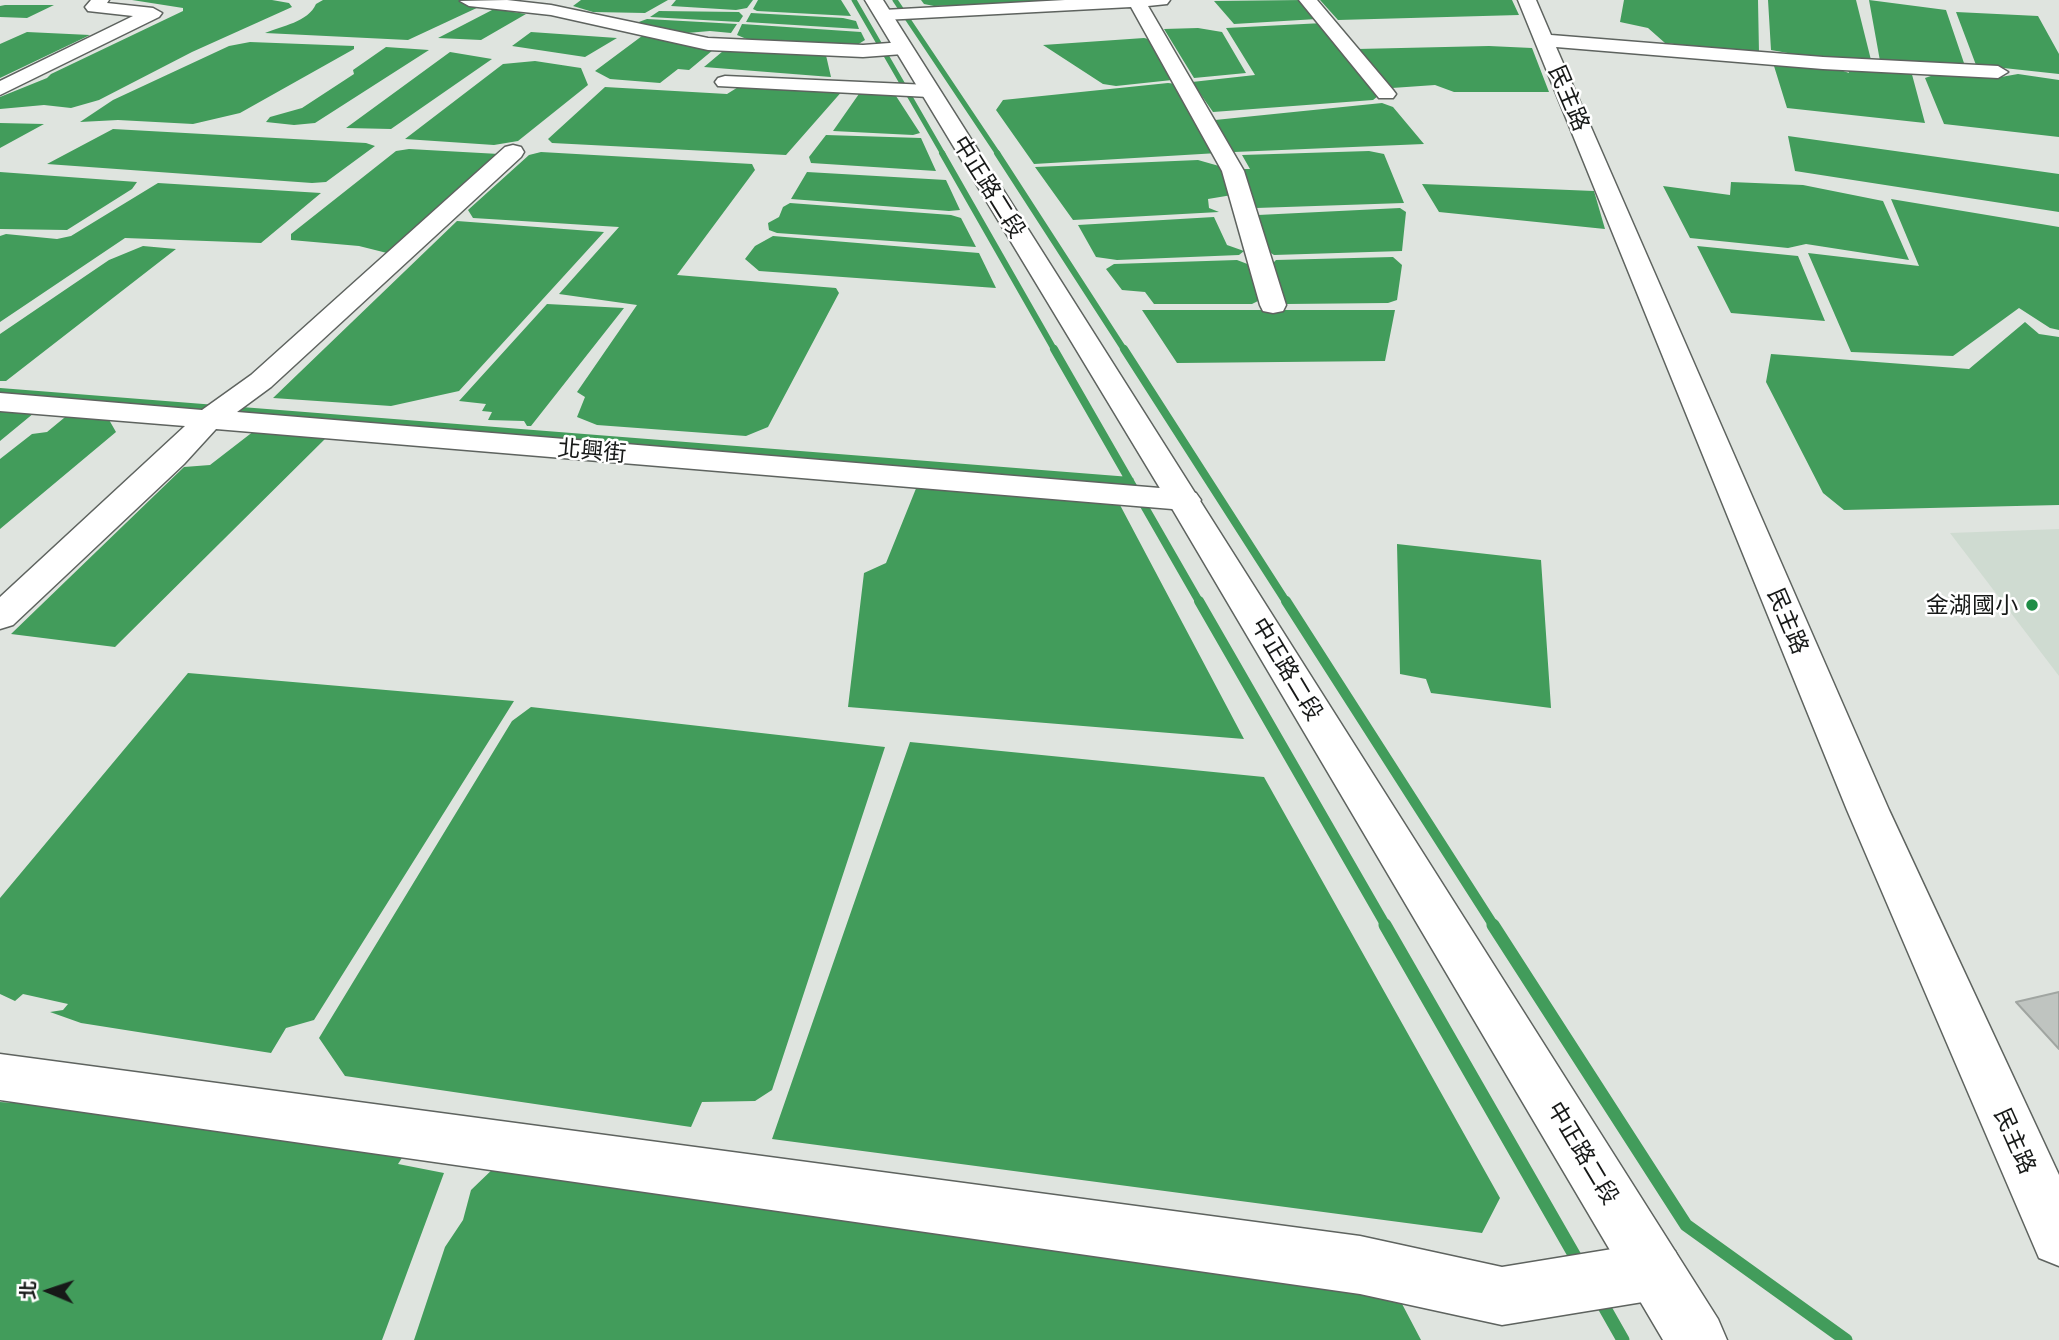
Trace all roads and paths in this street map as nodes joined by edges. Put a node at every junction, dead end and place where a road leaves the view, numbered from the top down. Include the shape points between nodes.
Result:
1 (100, 0) edge
2 (1161, 0) edge
3 (1308, 0) edge
4 (1527, 0) edge
5 (469, 1) edge
6 (1137, 1) edge
7 (879, 7) edge
8 (1544, 40) junction
9 (903, 48) junction
10 (1997, 72) dead end
11 (725, 82) dead end
12 (0, 89) edge
13 (929, 91) junction
14 (1386, 94) dead end
15 (513, 152) dead end
16 (1273, 305) dead end
17 (0, 402) edge
18 (209, 419) junction
19 (1184, 500) junction
20 (0, 617) edge
21 (0, 1077) edge
22 (2059, 1238) edge
23 (1655, 1271) junction
24 (1698, 1340) edge

1 - 12 street via 94,7 153,13
2 - 6 street
3 - 14 street
4 - 8 street, 民主路
5 - 9 street via 551,10 708,44 863,51
6 - 7 street
6 - 16 street via 1233,170
7 - 9 street, 中正路二段
8 - 10 street
8 - 22 street, 民主路 via 1868,810
9 - 13 street, 中正路二段
11 - 13 street
13 - 19 street, 中正路二段
15 - 18 street via 261,381
17 - 18 street, 北興街
18 - 19 street, 北興街
18 - 20 street
19 - 23 street, 中正路二段
21 - 23 street via 1360,1265 1502,1296
23 - 24 street, 中正路二段

